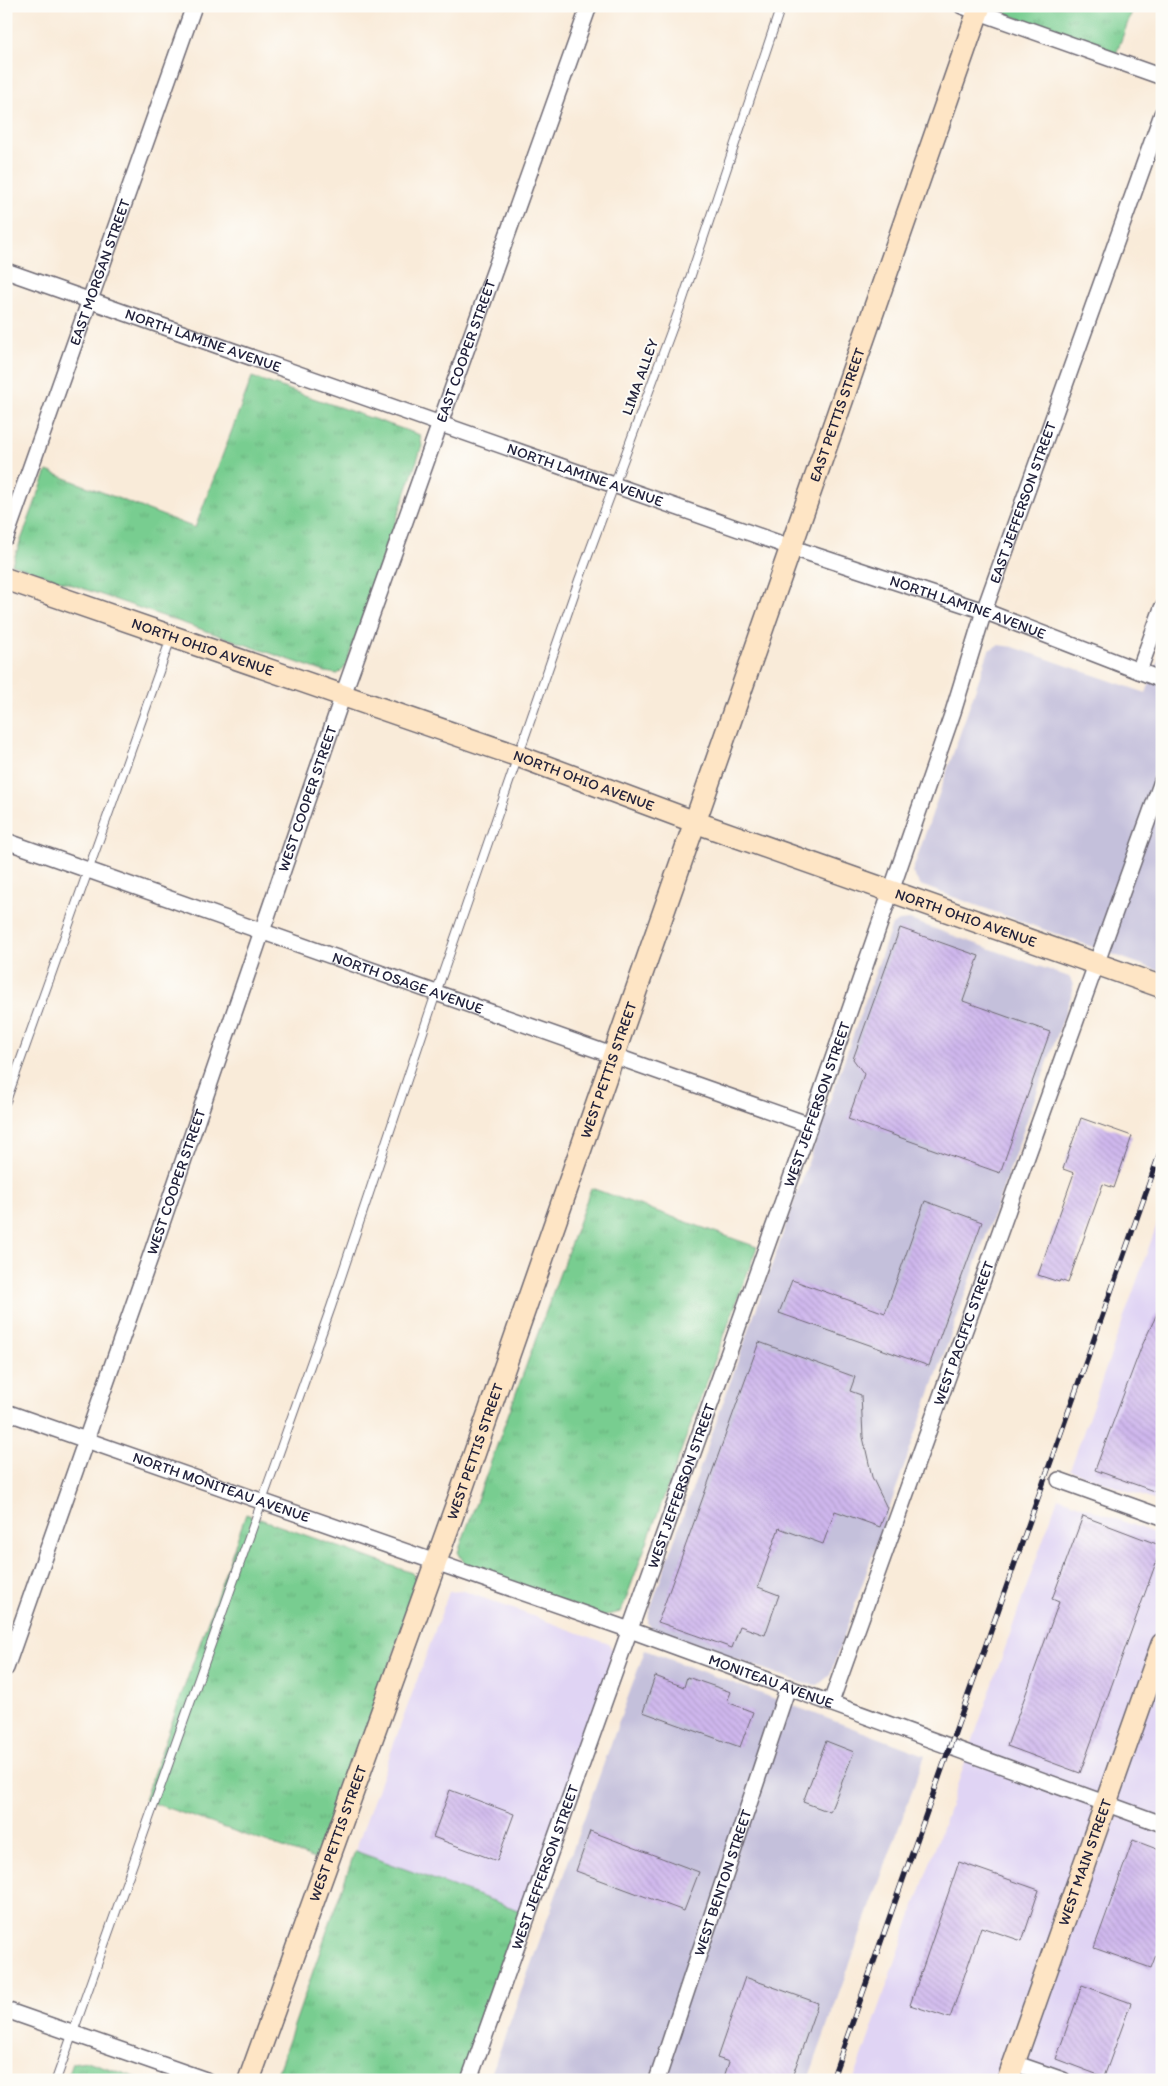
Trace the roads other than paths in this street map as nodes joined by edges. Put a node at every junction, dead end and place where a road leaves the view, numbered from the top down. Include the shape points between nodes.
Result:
1 (194, 6) edge
2 (589, 6) edge
3 (781, 6) edge
4 (973, 8) edge
5 (1162, 77) edge
6 (1162, 114) edge
7 (6, 271) edge
8 (89, 301) junction
9 (440, 423) junction
10 (614, 484) junction
11 (6, 537) edge
12 (790, 547) junction
13 (6, 579) edge
14 (1162, 608) edge
15 (984, 611) junction
16 (172, 636) junction
17 (1139, 672) junction
18 (1162, 680) edge
19 (343, 695) junction
20 (518, 756) junction
21 (1162, 781) edge
22 (694, 822) junction
23 (6, 841) edge
24 (88, 870) junction
25 (891, 891) junction
26 (262, 931) junction
27 (1097, 964) junction
28 (1162, 987) edge
29 (436, 993) junction
30 (614, 1056) junction
31 (6, 1101) edge
32 (810, 1125) junction
33 (6, 1412) edge
34 (86, 1440) junction
35 (1060, 1480) dead end
36 (261, 1502) junction
37 (1162, 1517) edge
38 (435, 1563) junction
39 (630, 1630) junction
40 (1162, 1644) edge
41 (6, 1668) edge
42 (788, 1687) junction
43 (831, 1702) junction
44 (1106, 1804) junction
45 (1162, 1824) edge
46 (6, 2010) edge
47 (73, 2033) junction
48 (1011, 2071) edge
49 (56, 2080) edge
50 (206, 2080) edge
51 (249, 2080) edge
52 (469, 2080) edge
53 (657, 2080) edge
54 (1063, 2080) edge

1 - 8 street, EAST MORGAN STREET
2 - 9 street, EAST COOPER STREET
3 - 10 lane, LIMA ALLEY via 682,302
4 - 5 street
4 - 12 street, EAST PETTIS STREET
6 - 15 street, EAST JEFFERSON STREET
7 - 8 street, NORTH LAMINE AVENUE
8 - 9 street, NORTH LAMINE AVENUE
8 - 11 street, EAST MORGAN STREET
9 - 10 street, NORTH LAMINE AVENUE
9 - 19 street, EAST COOPER STREET
10 - 12 street, NORTH LAMINE AVENUE
10 - 20 lane, LIMA ALLEY
12 - 15 street, NORTH LAMINE AVENUE
12 - 22 street, EAST PETTIS STREET
13 - 16 street, NORTH OHIO AVENUE
14 - 17 street
15 - 17 street, NORTH LAMINE AVENUE
15 - 25 street, EAST JEFFERSON STREET
16 - 19 street, NORTH OHIO AVENUE
16 - 24 lane
17 - 18 street, NORTH LAMINE AVENUE
19 - 20 street, NORTH OHIO AVENUE
19 - 26 street, WEST COOPER STREET
20 - 22 street, NORTH OHIO AVENUE
20 - 29 lane, LIMA ALLEY
21 - 27 street, WEST PACIFIC STREET
22 - 25 street, NORTH OHIO AVENUE
22 - 30 street, WEST PETTIS STREET
23 - 24 street, NORTH OSAGE AVENUE
24 - 26 street, NORTH OSAGE AVENUE
24 - 31 lane
25 - 27 street, NORTH OHIO AVENUE
25 - 32 street, WEST JEFFERSON STREET
26 - 29 street, NORTH OSAGE AVENUE
26 - 34 street, WEST COOPER STREET
27 - 28 street, NORTH OHIO AVENUE
27 - 43 street, WEST PACIFIC STREET
29 - 30 street, NORTH OSAGE AVENUE
29 - 36 lane, LIMA ALLEY via 331,1307
30 - 32 street, NORTH OSAGE AVENUE
30 - 38 street, WEST PETTIS STREET
32 - 39 street, WEST JEFFERSON STREET
33 - 34 street, NORTH MONITEAU AVENUE
34 - 36 street, NORTH MONITEAU AVENUE
34 - 41 street, WEST COOPER STREET
35 - 37 street
36 - 38 street, NORTH MONITEAU AVENUE
36 - 47 lane, LIMA ALLEY
38 - 39 street, MONITEAU AVENUE
38 - 51 street, WEST PETTIS STREET
39 - 42 street, MONITEAU AVENUE
39 - 52 street, WEST JEFFERSON STREET
40 - 44 street, WEST MAIN STREET
42 - 43 street, MONITEAU AVENUE
42 - 53 street, WEST BENTON STREET
43 - 44 street, MONITEAU AVENUE
44 - 45 street, MONITEAU AVENUE
44 - 48 street, WEST MAIN STREET
46 - 47 street
47 - 49 lane, LIMA ALLEY
47 - 50 street
48 - 54 street

